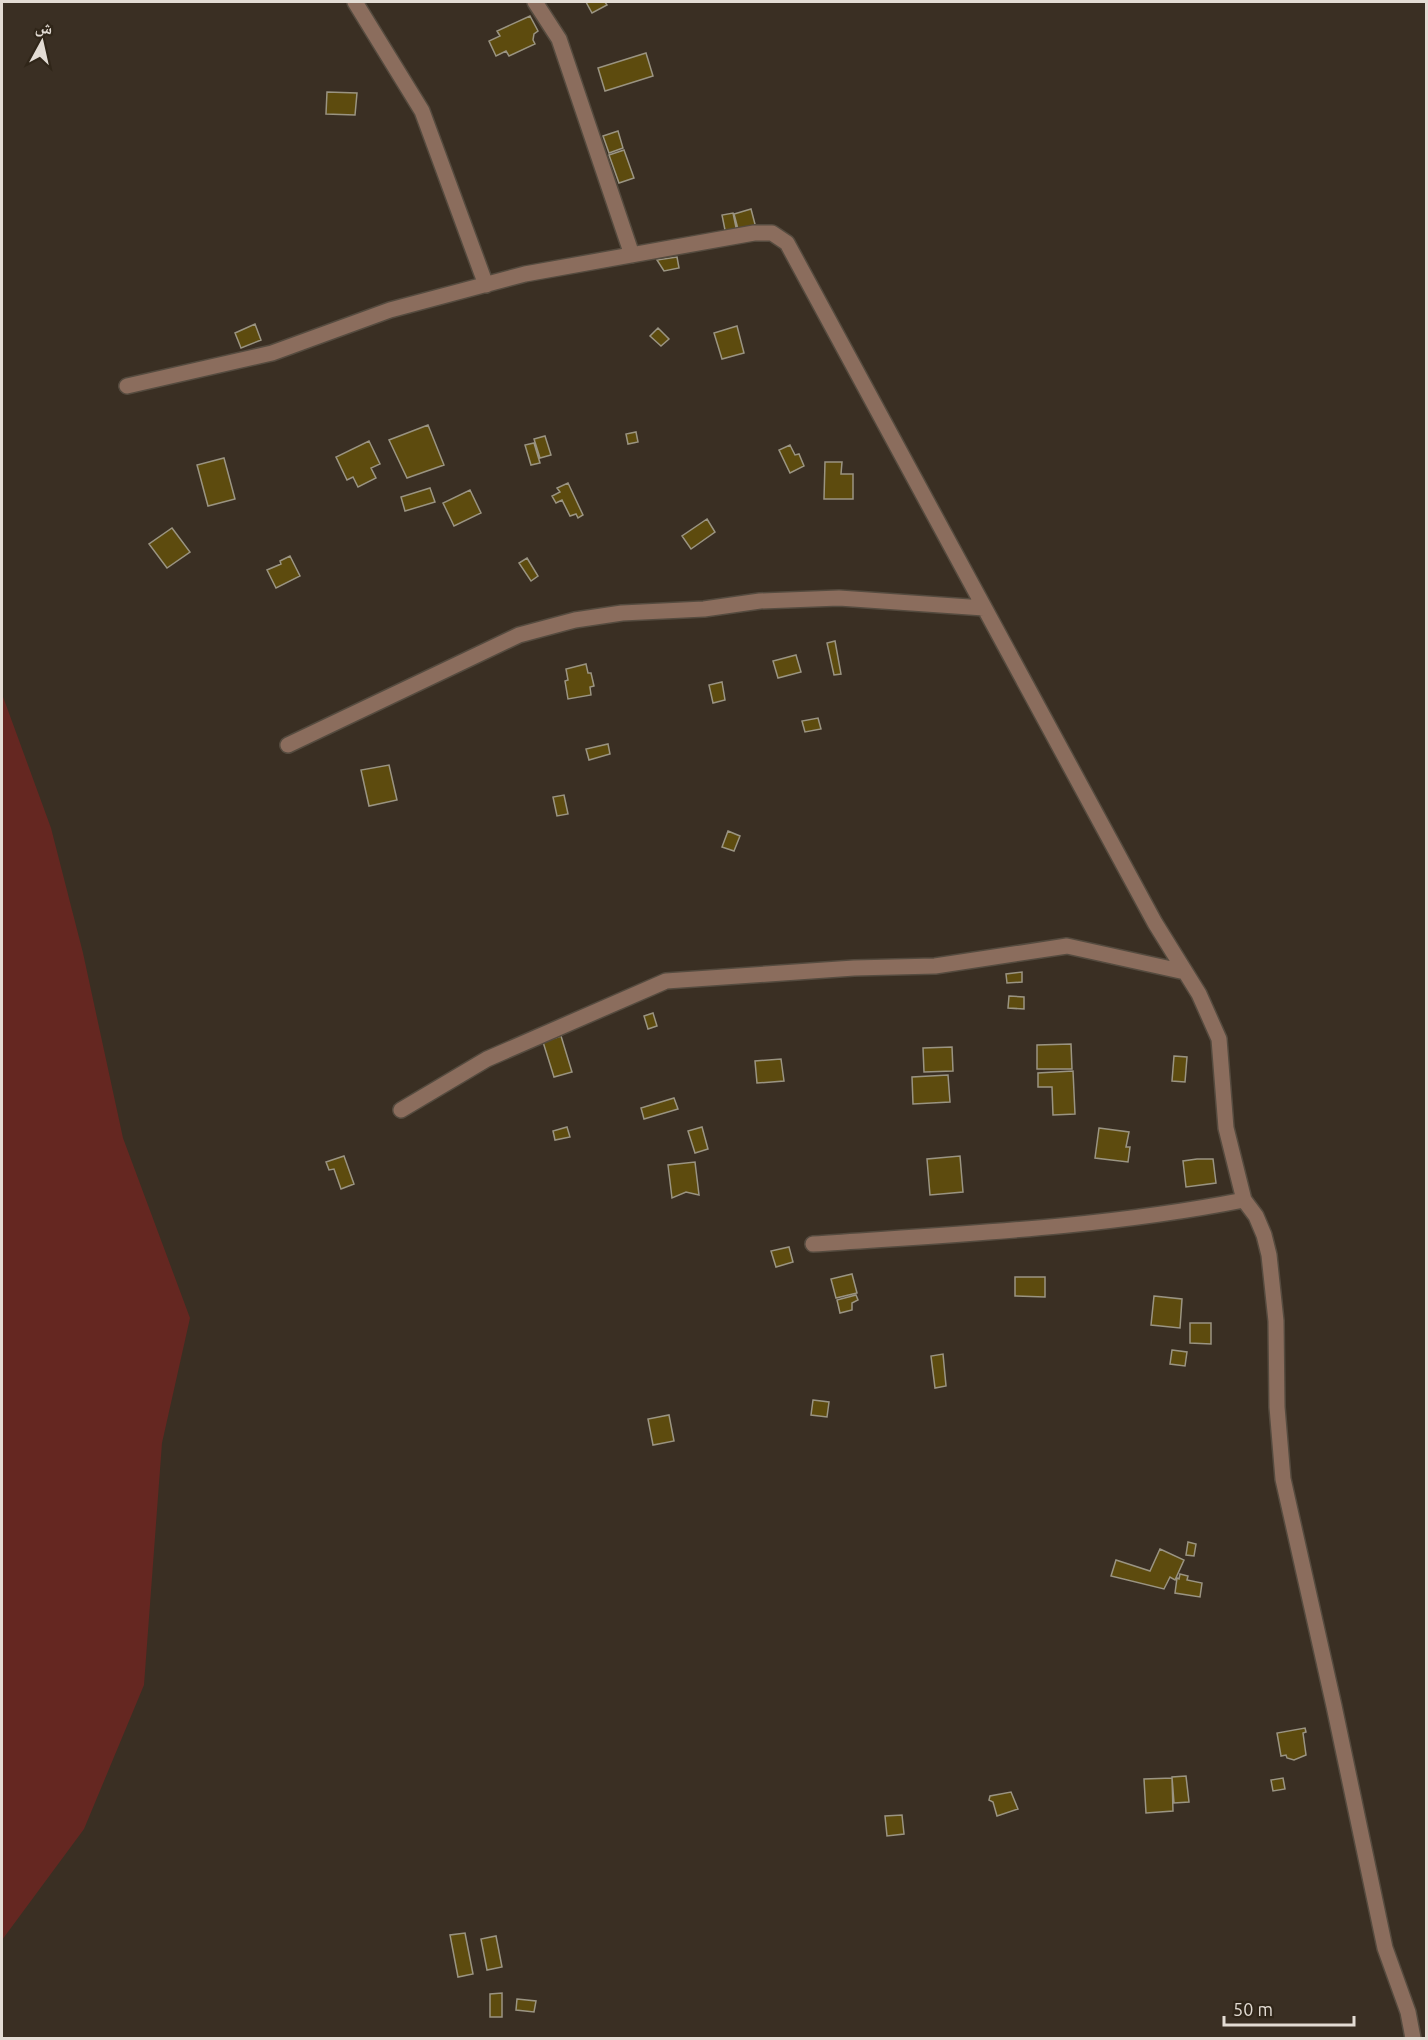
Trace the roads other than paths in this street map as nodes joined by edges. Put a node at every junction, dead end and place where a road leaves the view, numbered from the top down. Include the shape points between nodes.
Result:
1 (355, 2) edge
2 (535, 2) edge
3 (632, 255) junction
4 (486, 285) junction
5 (127, 386) dead end
6 (984, 608) junction
7 (288, 745) dead end
8 (1185, 972) junction
9 (401, 1110) dead end
10 (1244, 1200) junction
11 (813, 1244) dead end
12 (1413, 2038) edge

1 - 4 street via 422,111
2 - 3 street via 559,39
3 - 4 street
3 - 6 street via 754,233 772,233 787,243
4 - 5 street via 390,310 272,353
6 - 7 street via 839,598 622,613 575,620 519,635
6 - 8 street
8 - 9 street via 1067,946 935,966 666,981 487,1059
8 - 10 street via 1219,1040 1226,1128
10 - 11 street via 1092,1222
10 - 12 street via 1256,1216 1269,1255 1283,1479 1385,1948

